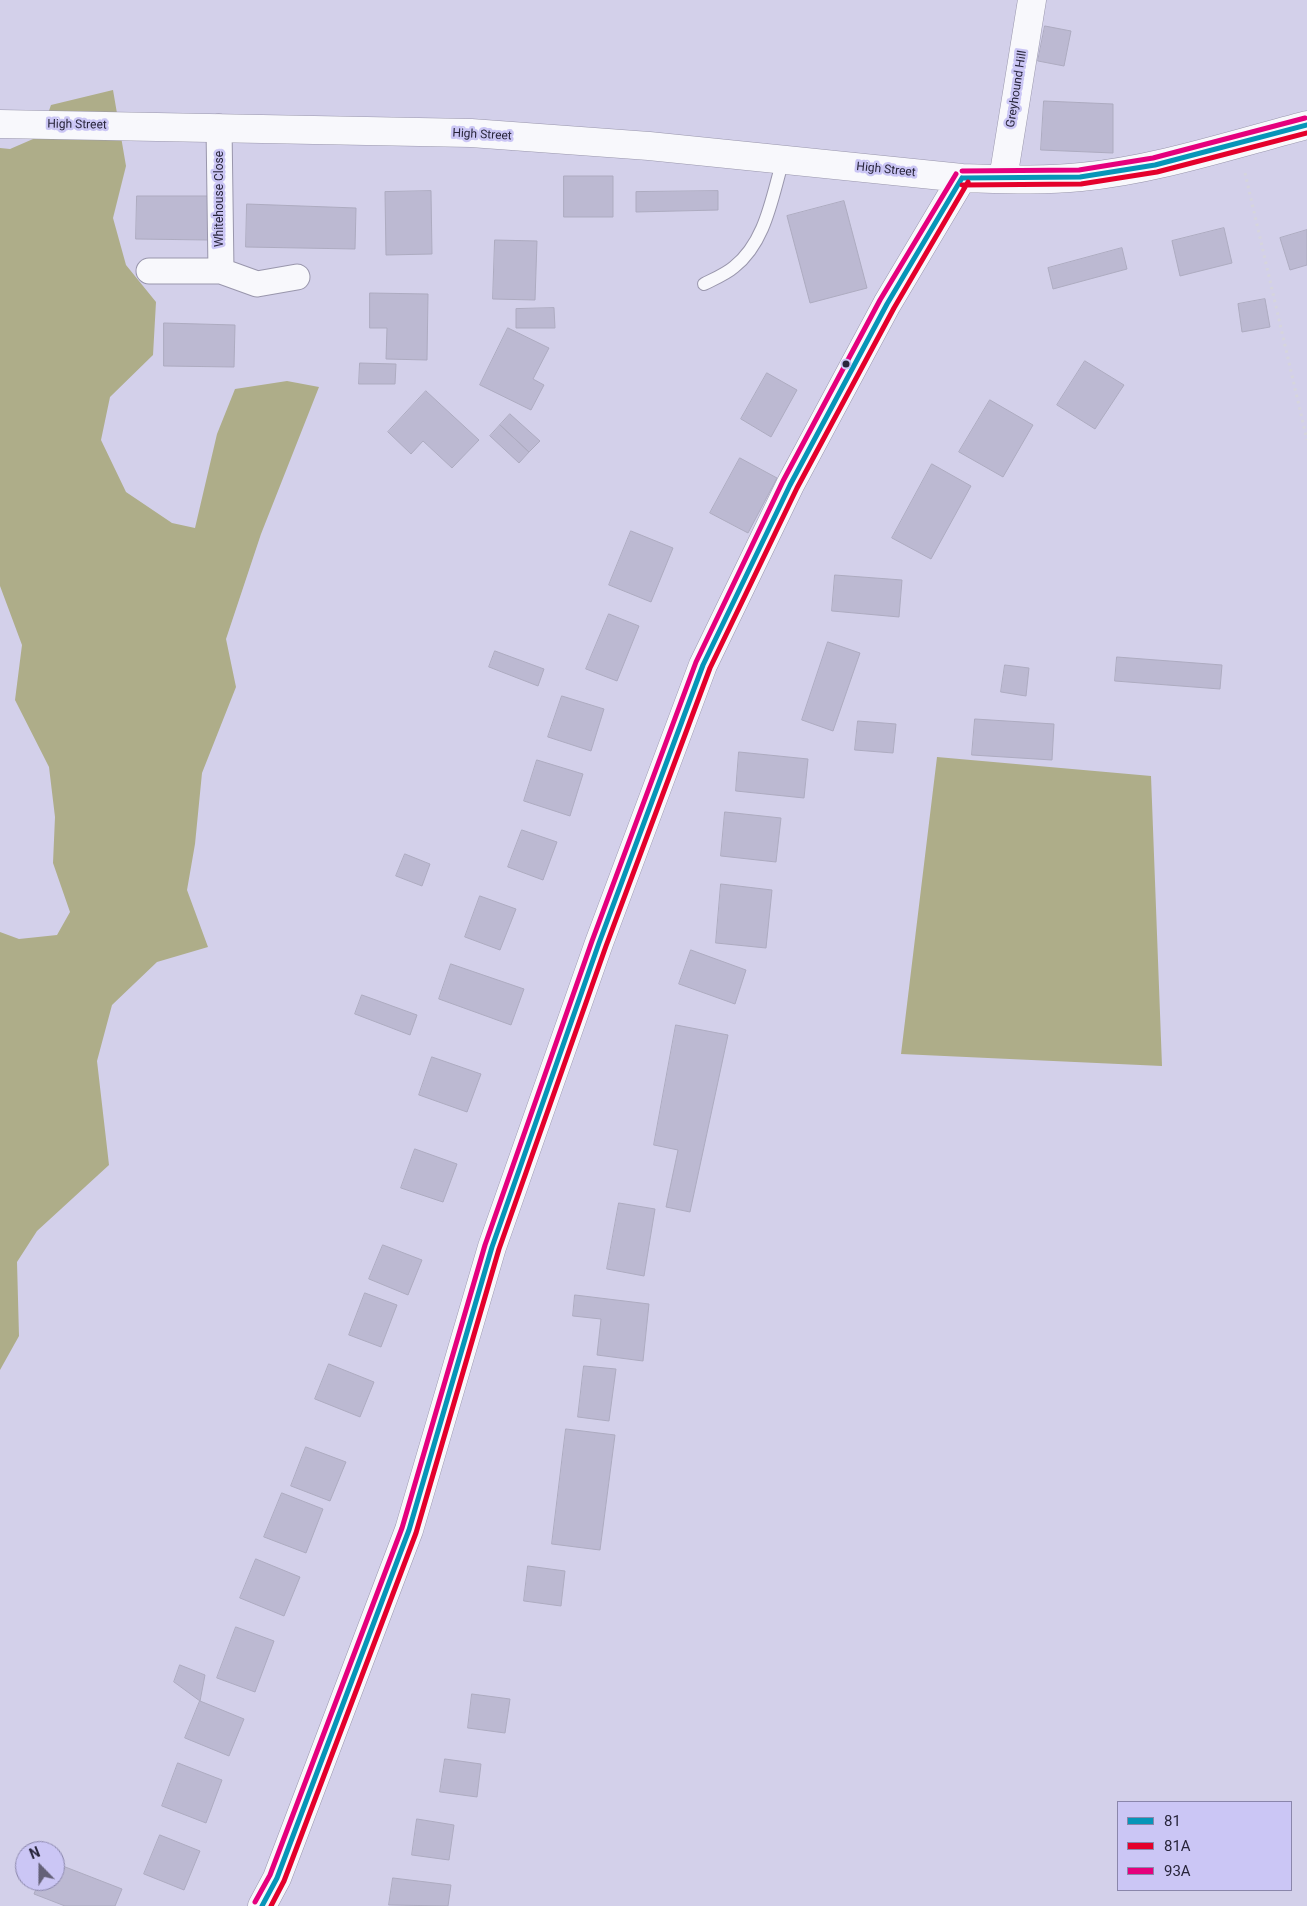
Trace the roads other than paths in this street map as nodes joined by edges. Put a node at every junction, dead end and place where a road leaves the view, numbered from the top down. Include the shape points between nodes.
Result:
1 (1032, 0) edge
2 (0, 124) edge
3 (1307, 125) edge
4 (219, 127) junction
5 (783, 160) junction
6 (962, 178) junction
7 (1003, 179) junction
8 (149, 271) dead end
9 (221, 271) junction
10 (297, 277) dead end
11 (704, 284) dead end
12 (262, 1906) edge

1 - 7 street, Greyhound Hill
2 - 4 street, High Street
3 - 7 street, High Street via 1155,165 1080,177
4 - 5 street, High Street via 471,133
4 - 9 street, Whitehouse Close
5 - 6 street, High Street
5 - 11 lane via 763,229 751,250 734,268
6 - 7 street, High Street
6 - 12 street via 887,304 790,484 703,665 599,943 492,1247 409,1530 276,1878
8 - 9 street
9 - 10 street via 257,284

